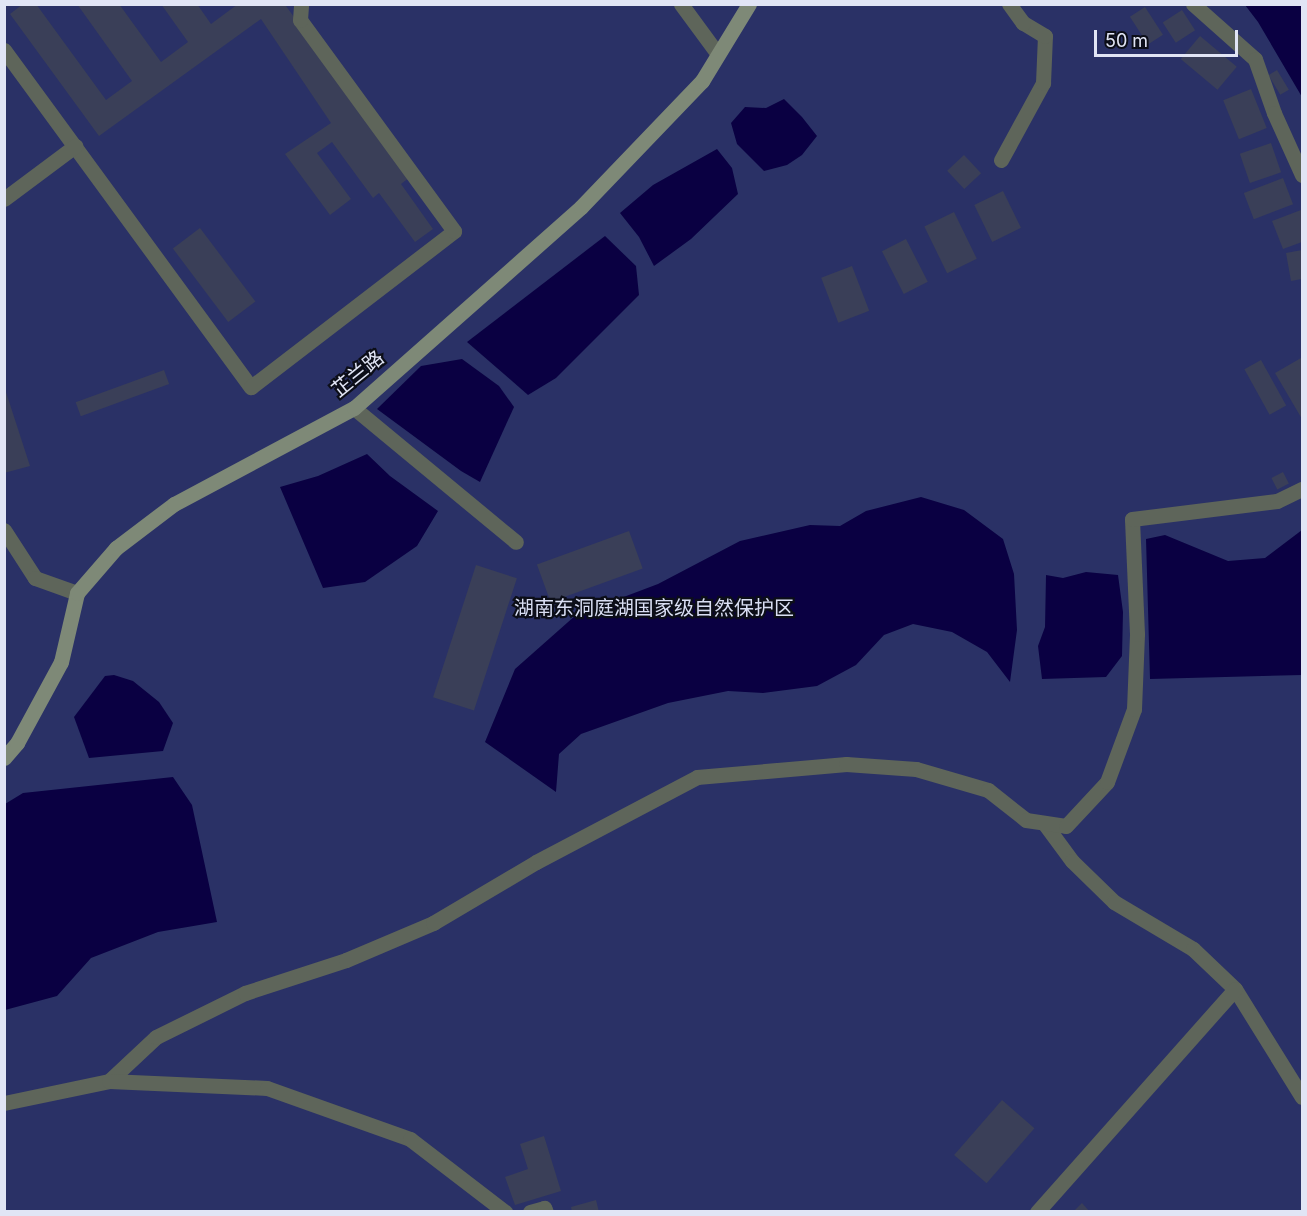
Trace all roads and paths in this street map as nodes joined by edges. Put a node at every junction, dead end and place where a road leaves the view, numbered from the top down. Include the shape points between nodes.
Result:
1 (301, 4) edge
2 (681, 4) edge
3 (749, 4) edge
4 (1009, 4) edge
5 (1193, 4) edge
6 (4, 50) edge
7 (717, 53) junction
8 (75, 146) junction
9 (1001, 160) dead end
10 (1302, 174) edge
11 (4, 199) edge
12 (354, 408) junction
13 (1302, 489) edge
14 (4, 530) edge
15 (516, 542) dead end
16 (77, 593) junction
17 (4, 758) edge
18 (1044, 823) junction
19 (1235, 989) junction
20 (109, 1081) junction
21 (1302, 1097) edge
22 (4, 1103) edge
23 (505, 1212) edge
24 (530, 1212) edge
25 (546, 1212) edge
26 (1037, 1212) edge

1 - 8 street via 300,20 454,231 251,387
2 - 7 street
3 - 7 street, 芷兰路
4 - 9 street via 1023,23 1045,36 1043,83
5 - 10 street via 1255,59
6 - 8 street
7 - 12 street, 芷兰路 via 702,81 581,207
8 - 11 street
12 - 15 street
12 - 16 street, 芷兰路 via 174,504 116,548
13 - 18 street via 1277,501 1132,519 1137,634 1134,709 1107,782 1066,826
14 - 16 street via 35,578
16 - 17 street, 芷兰路 via 61,662 17,743
18 - 19 street via 1072,861 1114,902 1193,949
18 - 20 street via 1026,820 988,790 916,770 846,764 697,777 433,923 346,960 245,993 156,1036
19 - 21 street
19 - 26 street
20 - 22 street
20 - 23 street via 267,1088 410,1138
24 - 25 street via 544,1208

